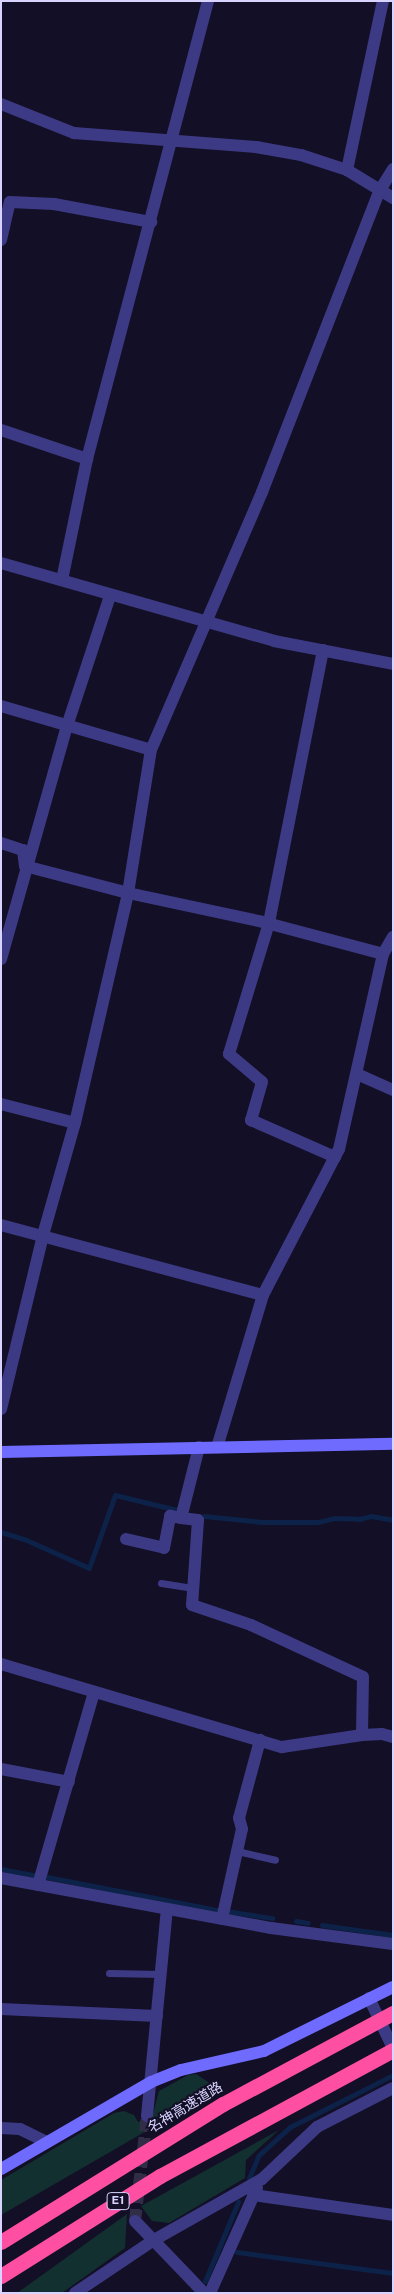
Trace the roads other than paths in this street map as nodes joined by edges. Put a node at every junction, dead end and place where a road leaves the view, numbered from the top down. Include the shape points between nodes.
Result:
1 (208, 1) edge
2 (383, 1) edge
3 (1, 104) edge
4 (174, 140) junction
5 (393, 169) edge
6 (347, 170) junction
7 (380, 190) junction
8 (393, 198) edge
9 (151, 222) junction
10 (1, 240) edge
11 (1, 430) edge
12 (87, 459) junction
13 (1, 563) edge
14 (62, 580) junction
15 (110, 596) junction
16 (204, 623) junction
17 (323, 650) junction
18 (393, 664) edge
19 (1, 706) edge
20 (67, 726) junction
21 (151, 750) junction
22 (1, 843) edge
23 (25, 866) junction
24 (128, 893) junction
25 (269, 923) junction
26 (393, 936) edge
27 (383, 954) junction
28 (1, 959) edge
29 (357, 1074) junction
30 (393, 1090) edge
31 (1, 1104) edge
32 (75, 1123) junction
33 (335, 1157) junction
34 (1, 1225) edge
35 (43, 1235) junction
36 (263, 1295) junction
37 (6, 1368) edge
38 (1, 1409) edge
39 (393, 1444) edge
40 (218, 1446) junction
41 (198, 1447) junction
42 (1, 1452) edge
43 (181, 1518) junction
44 (126, 1538) dead end
45 (161, 1583) dead end
46 (194, 1588) junction
47 (1, 1664) edge
48 (94, 1692) junction
49 (362, 1735) junction
50 (393, 1737) edge
51 (260, 1740) junction
52 (1, 1769) edge
53 (69, 1782) junction
54 (237, 1851) junction
55 (275, 1860) dead end
56 (1, 1878) edge
57 (38, 1885) junction
58 (167, 1908) junction
59 (222, 1919) junction
60 (393, 1944) edge
61 (109, 1972) dead end
62 (161, 1974) junction
63 (393, 1987) edge
64 (369, 1998) junction
65 (1, 2009) edge
66 (393, 2013) edge
67 (157, 2016) junction
68 (393, 2049) edge
69 (151, 2082) junction
70 (393, 2088) edge
71 (147, 2116) tunnel mouth
72 (1, 2128) edge
73 (47, 2142) junction
74 (1, 2169) edge
75 (262, 2179) junction
76 (253, 2196) junction
77 (393, 2215) edge
78 (136, 2221) dead end
79 (154, 2240) junction
80 (1, 2242) edge
81 (1, 2276) edge
82 (193, 2287) edge
83 (75, 2293) edge
84 (204, 2293) edge
85 (210, 2293) edge

1 - 4 street
2 - 6 street
3 - 4 street via 74,133
4 - 6 street via 256,147 302,155
4 - 9 street
5 - 7 street
6 - 7 street
7 - 8 street
7 - 16 street via 262,492
9 - 10 street via 54,204 10,202
9 - 12 street
11 - 12 street
12 - 14 street
13 - 14 street
14 - 15 street
15 - 16 street
15 - 20 street
16 - 17 street
16 - 21 street
17 - 18 street
17 - 25 street
19 - 20 street
20 - 21 street
20 - 23 street
21 - 24 street
22 - 23 street via 23,850
23 - 24 street
23 - 28 street
24 - 25 street
24 - 32 street
25 - 27 street
25 - 33 street via 229,1054 262,1082 251,1120
26 - 27 street
27 - 29 street
29 - 30 street
29 - 33 street
31 - 32 street
32 - 35 street
33 - 36 street
34 - 35 street
35 - 36 street
35 - 37 street
36 - 40 street
37 - 38 street
39 - 40 street
40 - 41 street
41 - 42 street
41 - 43 street
43 - 44 street via 170,1516 164,1548
43 - 46 street via 198,1520
45 - 46 lane
46 - 49 street via 192,1606 251,1625 363,1677
47 - 48 street
48 - 51 street
48 - 53 street
49 - 50 street
49 - 51 street via 282,1747
51 - 54 street via 239,1818 242,1829
52 - 53 street
53 - 57 street
54 - 55 lane
54 - 59 street
56 - 57 street
57 - 58 street
58 - 59 street
58 - 62 street
59 - 60 street
61 - 62 lane
62 - 67 street
63 - 64 street
64 - 68 street
64 - 69 street via 264,2051 181,2070
65 - 67 street
66 - 80 highway, 名神高速道路 / E1, bridge via 223,2104
67 - 69 street
68 - 81 highway, E1 via 160,2176
69 - 71 street
69 - 73 street
70 - 75 street via 317,2127
72 - 73 street via 20,2129
73 - 74 street
75 - 76 street
75 - 79 street
76 - 77 street
76 - 85 street
78 - 79 street
79 - 82 street
79 - 83 street
82 - 84 street

